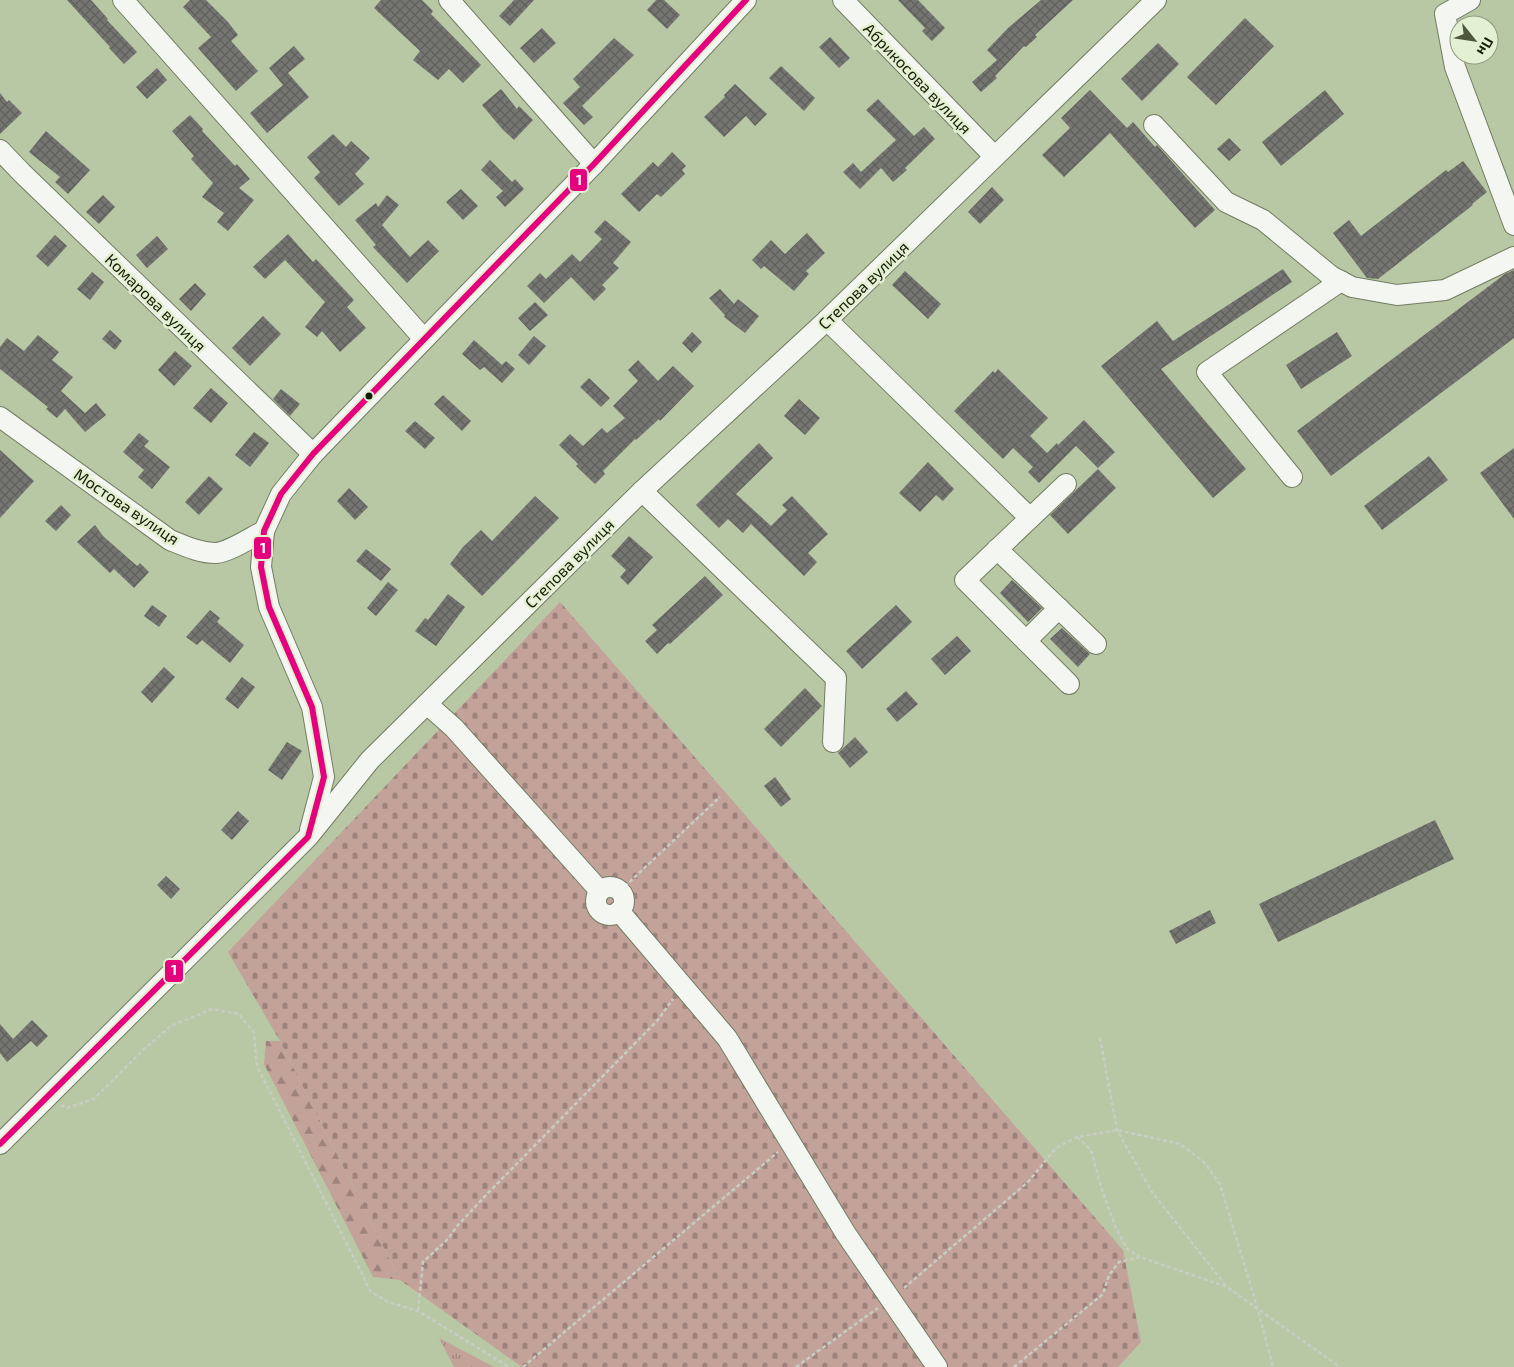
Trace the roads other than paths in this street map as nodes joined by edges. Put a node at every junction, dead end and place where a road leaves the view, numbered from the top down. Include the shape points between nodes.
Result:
1 (123, 0) edge
2 (449, 0) edge
3 (746, 0) edge
4 (843, 0) edge
5 (1156, 0) edge
6 (1470, 0) edge
7 (1154, 125) dead end
8 (0, 150) edge
9 (994, 156) junction
10 (594, 164) junction
11 (1514, 225) edge
12 (1514, 256) edge
13 (1341, 281) junction
14 (827, 320) junction
15 (424, 339) junction
16 (0, 417) edge
17 (313, 454) junction
18 (1292, 477) dead end
19 (1066, 484) dead end
20 (642, 491) junction
21 (1030, 518) junction
22 (264, 530) junction
23 (997, 549) junction
24 (1059, 608) junction
25 (1026, 641) junction
26 (1096, 644) dead end
27 (1069, 684) dead end
28 (426, 704) junction
29 (833, 742) dead end
30 (308, 837) junction
31 (0, 1144) edge
32 (936, 1367) edge

1 - 15 street
2 - 10 street
3 - 10 street
4 - 9 street, Абрикосова вулиця
5 - 9 street, Степова вулиця
6 - 11 street via 1445,14 1455,67
7 - 13 street via 1226,202 1263,220
8 - 17 street, Комарова вулиця
9 - 14 street, Степова вулиця
10 - 15 street
12 - 13 street via 1445,290 1397,295 1352,287
13 - 18 street via 1207,372
14 - 20 street, Степова вулиця
14 - 21 street
15 - 17 street
16 - 22 street, Мостова вулиця via 170,540 193,549 218,553
17 - 22 street via 281,494
19 - 21 street
20 - 28 street, Степова вулиця
20 - 29 street via 836,678
21 - 23 street
22 - 30 street via 261,567 269,606 312,707 324,777
23 - 24 street
23 - 25 street via 965,580
24 - 25 street
24 - 26 street
25 - 27 street
28 - 30 street, Степова вулиця via 370,760
28 - 32 street via 454,728 613,898 727,1038 846,1234
30 - 31 street, Степова вулиця

